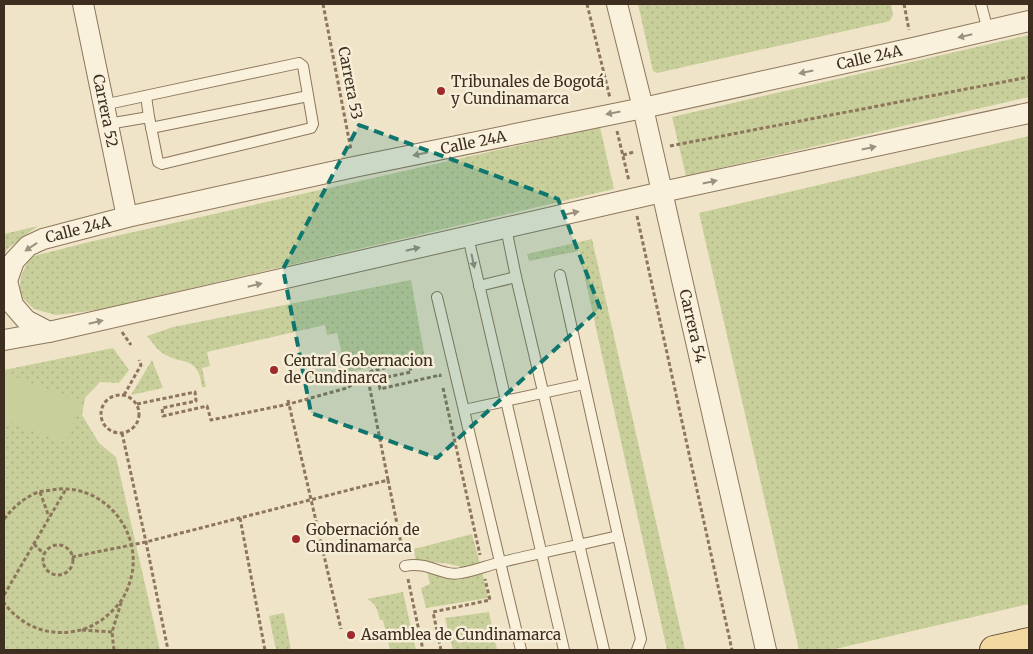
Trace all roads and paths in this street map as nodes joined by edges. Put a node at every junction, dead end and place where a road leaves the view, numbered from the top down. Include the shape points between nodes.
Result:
1 (83, 4) edge
2 (323, 4) edge
3 (587, 4) edge
4 (617, 4) edge
5 (904, 4) edge
6 (981, 4) edge
7 (1029, 21) edge
8 (988, 31) junction
9 (913, 48) junction
10 (1029, 77) edge
11 (146, 96) junction
12 (308, 96) junction
13 (103, 104) junction
14 (643, 108) junction
15 (614, 113) junction
16 (1029, 113) edge
17 (149, 118) junction
18 (108, 124) junction
19 (151, 128) junction
20 (652, 149) junction
21 (623, 154) junction
22 (354, 167) junction
23 (662, 192) junction
24 (633, 199) junction
25 (127, 217) junction
26 (506, 228) junction
27 (468, 237) junction
28 (560, 275) dead end
29 (516, 277) junction
30 (479, 286) junction
31 (437, 297) dead end
32 (49, 332) junction
33 (4, 340) edge
34 (139, 360) dead end
35 (367, 374) junction
36 (584, 384) junction
37 (544, 392) junction
38 (124, 395) junction
39 (506, 401) junction
40 (288, 402) junction
41 (137, 404) junction
42 (464, 410) junction
43 (122, 433) junction
44 (388, 480) junction
45 (66, 489) junction
46 (40, 492) junction
47 (311, 500) junction
48 (50, 517) junction
49 (240, 518) junction
50 (4, 519) edge
51 (618, 536) junction
52 (146, 542) junction
53 (34, 544) junction
54 (132, 545) junction
55 (580, 545) junction
56 (542, 553) junction
57 (44, 554) junction
58 (72, 557) junction
59 (500, 563) junction
60 (405, 566) junction
61 (483, 568) junction
62 (6, 589) edge
63 (4, 595) edge
64 (121, 602) junction
65 (4, 603) edge
66 (341, 629) dead end
67 (81, 630) junction
68 (112, 632) junction
69 (1029, 642) edge
70 (114, 650) edge
71 (168, 650) edge
72 (265, 650) edge
73 (423, 650) edge
74 (441, 650) edge
75 (521, 650) edge
76 (564, 650) edge
77 (604, 650) edge
78 (637, 650) edge
79 (732, 650) edge
80 (766, 650) edge
81 (994, 650) edge

1 - 13 street, Carrera 52
2 - 22 path, Carrera 53
3 - 15 path
4 - 14 street, Carrera 54
5 - 9 path
6 - 8 lane
7 - 8 street, Calle 24A
8 -> 9 street, Calle 24A
9 -> 14 street, Calle 24A
10 - 20 path
11 - 12 lane via 299,63 303,66
11 - 13 lane
11 - 17 lane
12 - 19 lane
12 - 19 lane via 311,128 162,164 158,162
13 - 18 street, Carrera 52
14 - 15 street, Calle 24A
14 - 20 street, Carrera 54
15 - 21 path
15 -> 22 street, Calle 24A
23 -> 16 street
17 - 18 lane
17 - 19 lane
18 - 25 street, Carrera 52
20 - 21 path
20 - 23 street, Carrera 54
21 - 24 path
22 - 25 street, Calle 24A
23 - 24 street
23 - 80 street, Carrera 54
26 -> 24 street
24 - 79 path
25 -> 32 street, Calle 24A via 43,239 28,246 14,261 7,282 13,305 26,320
26 - 27 street
26 - 29 lane
27 -> 30 lane
32 -> 27 street
28 - 36 lane
29 - 30 lane
29 - 37 lane
30 - 39 lane
31 - 42 lane
32 - 33 street
34 - 38 path via 142,364
35 - 40 path via 347,388
35 - 44 path
35 - 61 path via 409,362 411,372 378,380 380,388 440,375
36 - 37 lane
36 - 51 lane
37 - 39 lane
37 - 55 lane
38 - 41 path
38 - 43 path via 106,401 101,413 105,425 115,433
39 - 42 lane
39 - 56 lane
40 - 41 path via 211,420 208,406 163,416 162,408 196,400 194,392
40 - 47 path
41 - 43 path via 140,412 137,424
42 - 59 lane
43 - 52 path
44 - 47 path
44 - 60 path
45 - 46 path
45 - 48 path
45 - 54 path via 85,492 106,504 123,522
46 - 48 path
46 - 50 path via 15,505
47 - 49 path
47 - 66 path
48 - 53 path
49 - 52 path
49 - 72 path
51 - 55 lane
51 - 78 lane via 641,639
52 - 54 path
52 - 71 path
53 - 57 path
53 - 62 path
54 - 58 path
54 - 64 path via 134,565 130,584
55 - 56 lane
55 - 77 lane
56 - 59 lane
56 - 76 lane
57 - 58 path via 58,545 66,548
57 - 58 path via 45,569 57,576 69,570
59 - 61 lane
59 - 75 lane
60 - 61 lane via 424,565 454,574
60 - 73 path
61 - 74 path via 490,600 433,612
62 - 63 path
64 - 67 path via 104,620
64 - 68 path
65 - 67 path via 12,614 33,628 57,633
67 - 68 path
68 - 70 path
69 - 81 main road

